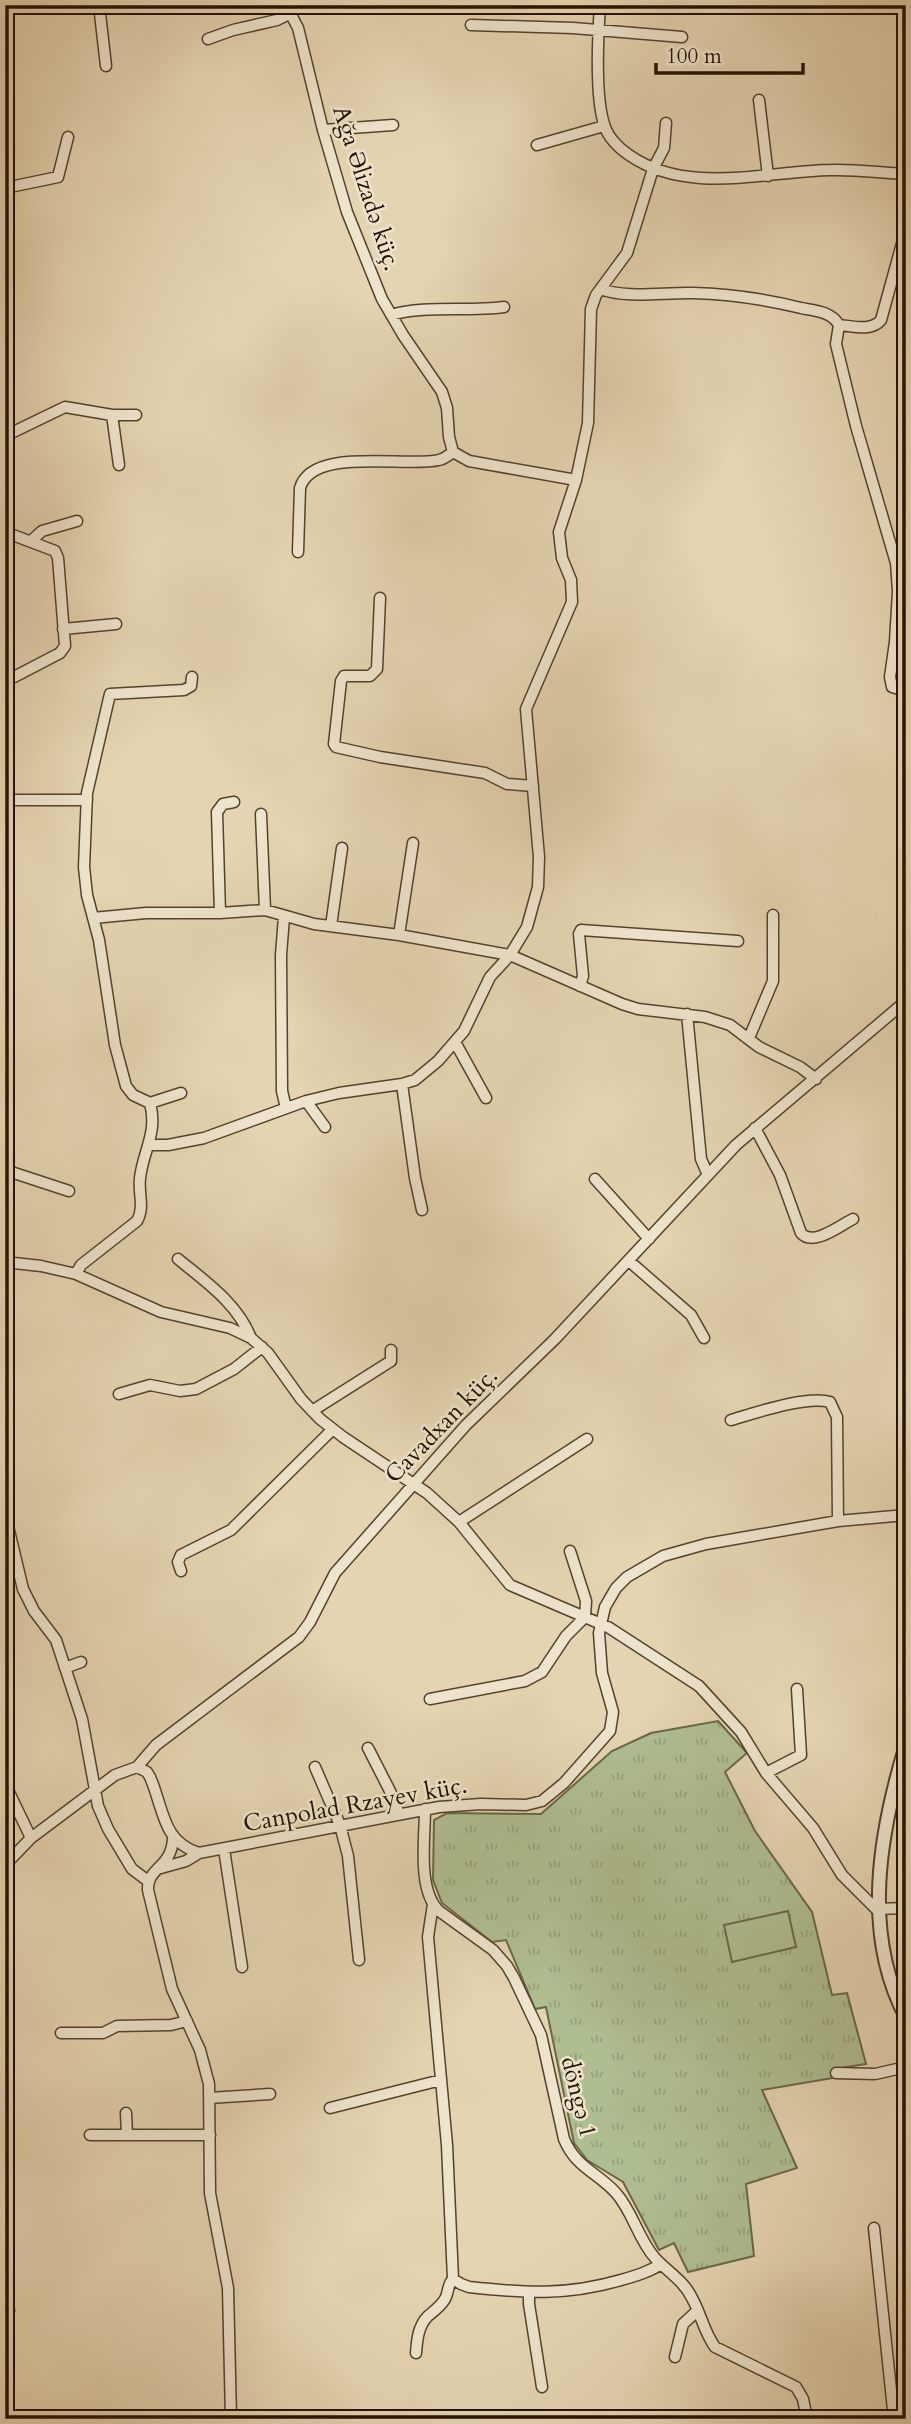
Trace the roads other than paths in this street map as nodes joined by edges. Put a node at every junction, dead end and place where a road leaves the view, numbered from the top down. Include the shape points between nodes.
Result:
1 (99, 5) edge
2 (600, 5) edge
3 (289, 9) edge
4 (471, 25) dead end
5 (599, 30) junction
6 (682, 37) dead end
7 (208, 39) dead end
8 (106, 66) dead end
9 (759, 100) dead end
10 (666, 123) dead end
11 (393, 125) dead end
12 (604, 126) junction
13 (323, 131) junction
14 (68, 137) dead end
15 (537, 145) dead end
16 (653, 169) junction
17 (906, 174) edge
18 (768, 176) junction
19 (5, 188) edge
20 (906, 229) edge
21 (601, 289) junction
22 (504, 307) dead end
23 (391, 315) junction
24 (839, 325) junction
25 (111, 415) junction
26 (136, 415) dead end
27 (5, 436) edge
28 (453, 452) junction
29 (118, 465) dead end
30 (576, 480) junction
31 (77, 521) dead end
32 (5, 532) edge
33 (32, 540) junction
34 (298, 552) dead end
35 (380, 598) dead end
36 (116, 624) dead end
37 (64, 629) junction
38 (14, 677) dead end
39 (192, 677) dead end
40 (906, 691) edge
41 (533, 786) junction
42 (5, 800) edge
43 (87, 800) junction
44 (234, 802) dead end
45 (261, 814) dead end
46 (413, 843) dead end
47 (342, 848) dead end
48 (265, 909) junction
49 (220, 913) junction
50 (773, 915) dead end
51 (284, 917) junction
52 (93, 918) junction
53 (331, 926) junction
54 (399, 935) junction
55 (738, 941) dead end
56 (510, 955) junction
57 (580, 986) junction
58 (906, 1001) edge
59 (687, 1014) junction
60 (749, 1038) junction
61 (455, 1042) junction
62 (816, 1079) junction
63 (402, 1084) junction
64 (181, 1093) dead end
65 (485, 1098) dead end
66 (306, 1101) junction
67 (150, 1103) junction
68 (286, 1108) junction
69 (325, 1127) dead end
70 (755, 1128) junction
71 (150, 1146) junction
72 (5, 1170) edge
73 (708, 1175) junction
74 (596, 1179) dead end
75 (69, 1191) dead end
76 (422, 1210) dead end
77 (853, 1219) dead end
78 (649, 1239) junction
79 (178, 1259) dead end
80 (629, 1261) junction
81 (5, 1262) edge
82 (76, 1274) junction
83 (251, 1338) junction
84 (704, 1338) dead end
85 (262, 1347) junction
86 (391, 1350) dead end
87 (119, 1394) dead end
88 (312, 1411) junction
89 (731, 1420) dead end
90 (333, 1429) junction
91 (587, 1439) dead end
92 (413, 1482) junction
93 (5, 1514) edge
94 (906, 1515) edge
95 (838, 1521) junction
96 (459, 1522) junction
97 (570, 1551) dead end
98 (181, 1571) dead end
99 (585, 1617) junction
100 (601, 1624) junction
101 (81, 1662) dead end
102 (65, 1668) junction
103 (797, 1689) dead end
104 (430, 1699) dead end
105 (906, 1745) edge
106 (368, 1748) dead end
107 (136, 1767) junction
108 (315, 1768) dead end
109 (766, 1773) junction
110 (5, 1784) edge
111 (94, 1792) junction
112 (425, 1810) junction
113 (399, 1814) junction
114 (340, 1825) junction
115 (31, 1838) junction
116 (173, 1839) junction
117 (224, 1849) junction
118 (200, 1853) junction
119 (5, 1866) edge
120 (158, 1869) junction
121 (148, 1881) junction
122 (433, 1905) junction
123 (906, 1908) edge
124 (880, 1910) junction
125 (359, 1960) dead end
126 (242, 1967) dead end
127 (906, 2017) edge
128 (187, 2021) junction
129 (61, 2034) dead end
130 (906, 2067) edge
131 (836, 2073) dead end
132 (442, 2080) junction
133 (270, 2094) dead end
134 (209, 2098) junction
135 (330, 2108) dead end
136 (126, 2113) dead end
137 (90, 2135) dead end
138 (128, 2135) junction
139 (210, 2135) junction
140 (873, 2228) dead end
141 (661, 2264) junction
142 (453, 2278) junction
143 (529, 2293) junction
144 (698, 2311) junction
145 (416, 2353) dead end
146 (676, 2357) dead end
147 (542, 2387) dead end
148 (231, 2419) edge
149 (807, 2419) edge
150 (894, 2419) edge

1 - 8 street
2 - 5 street
3 - 7 street via 277,20
3 - 13 street, Ağa Əlizadə küç. via 298,28
4 - 5 street
5 - 6 street
5 - 12 street
9 - 18 street
10 - 16 street via 664,148
11 - 13 street
12 - 15 street
12 - 16 street via 623,150
13 - 23 street, Ağa Əlizadə küç. via 347,212
14 - 19 street via 58,177
16 - 18 street via 708,177
16 - 21 street via 627,253
17 - 18 street via 832,170
20 - 24 street via 881,320 870,327
21 - 24 street via 752,298 824,313
21 - 30 street via 591,309 589,423
22 - 23 street
23 - 28 street, Ağa Əlizadə küç. via 442,392
24 - 40 street via 836,344 896,563 890,684
25 - 26 street
25 - 27 street via 65,407
25 - 29 street
28 - 30 street via 469,461
28 - 34 street via 437,460 362,461 312,472 302,479 300,488
30 - 41 street via 559,533 572,602 526,709
31 - 33 street via 42,531
32 - 33 street
33 - 37 street via 55,551 58,558
35 - 41 street via 377,669 370,676 344,676 341,681 336,747 485,773 514,786
36 - 37 street
37 - 38 street via 65,646 60,653
39 - 43 street via 191,686 184,690 110,694
41 - 56 street via 538,887 527,927
42 - 43 street
43 - 52 street via 84,867
44 - 49 street via 217,811
45 - 48 street
46 - 54 street
47 - 53 street
48 - 49 street
48 - 51 street
49 - 52 street
50 - 60 street via 773,981
51 - 53 street
51 - 68 street via 282,1091
52 - 67 street via 125,1086
53 - 54 street
54 - 56 street
55 - 57 street via 581,930
56 - 57 street
56 - 61 street via 491,977
57 - 59 street via 638,1009
58 - 62 street, Cavadxan küç.
59 - 60 street via 730,1025
59 - 73 street via 701,1159
60 - 62 street
61 - 63 street via 427,1071
61 - 65 street
62 - 70 street, Cavadxan küç.
63 - 66 street
63 - 76 street
64 - 67 street
66 - 68 street
66 - 69 street
67 - 71 street
68 - 71 street via 204,1138
70 - 73 street, Cavadxan küç.
70 - 77 street via 780,1175 804,1237 814,1239
71 - 82 street via 140,1176 141,1215
72 - 75 street
73 - 78 street, Cavadxan küç.
74 - 78 street
78 - 80 street, Cavadxan küç.
79 - 83 street via 234,1308
80 - 84 street via 691,1315
80 - 92 street, Cavadxan küç.
81 - 82 street
82 - 83 street via 161,1312 230,1328
83 - 85 street
85 - 87 street via 234,1369 196,1389 150,1385
85 - 88 street
86 - 88 street via 391,1361
88 - 90 street
89 - 95 street via 807,1400 830,1402 837,1417
90 - 92 street
90 - 98 street via 231,1530 181,1555
91 - 96 street
92 - 96 street
92 - 107 street, Cavadxan küç. via 335,1573 299,1637 156,1745
93 - 102 street via 23,1589 51,1631
94 - 95 street, Canpolad Rzayev küç.
95 - 100 street, Canpolad Rzayev küç. via 663,1556 616,1588
96 - 99 street via 510,1586
97 - 99 street via 586,1601
99 - 100 street
99 - 104 street via 534,1678
100 - 109 street via 699,1686 741,1732
100 - 112 street, Canpolad Rzayev küç. via 599,1656 612,1704 612,1725 606,1738 564,1783 534,1804 463,1804
101 - 102 street
102 - 111 street via 82,1719
103 - 109 street via 801,1755
105 - 124 street via 882,1847
106 - 113 street
107 - 111 street, Cavadxan küç.
107 - 116 street via 150,1777
108 - 114 street
109 - 124 street via 813,1828 842,1875
110 - 115 street
111 - 115 street, Cavadxan küç.
111 - 121 street via 108,1829 132,1869
112 - 113 street, Canpolad Rzayev küç.
112 - 122 street via 424,1864
113 - 114 street, Canpolad Rzayev küç.
114 - 117 street, Canpolad Rzayev küç.
114 - 125 street via 348,1856
115 - 119 street, Cavadxan küç.
116 - 118 street
116 - 120 street via 171,1854
117 - 118 street, Canpolad Rzayev küç.
117 - 126 street
118 - 120 street, Canpolad Rzayev küç.
120 - 121 street
121 - 128 street via 167,1974
122 - 132 street via 428,1937
122 - 141 street, döngə 1 via 507,1966 541,2035 569,2150 616,2193
123 - 124 street
124 - 127 street via 887,1975
128 - 129 street
128 - 134 street via 204,2063
130 - 131 street via 875,2074
132 - 135 street
132 - 142 street
133 - 134 street
134 - 139 street
136 - 138 street
137 - 138 street
138 - 139 street
139 - 148 street via 210,2193 228,2288
140 - 150 street
141 - 143 street via 594,2288
141 - 144 street, döngə 1 via 686,2287
142 - 143 street via 469,2287
142 - 145 street via 442,2304 425,2319 418,2333
143 - 147 street
144 - 146 street via 684,2324
144 - 149 street, döngə 1 via 715,2347 796,2387

